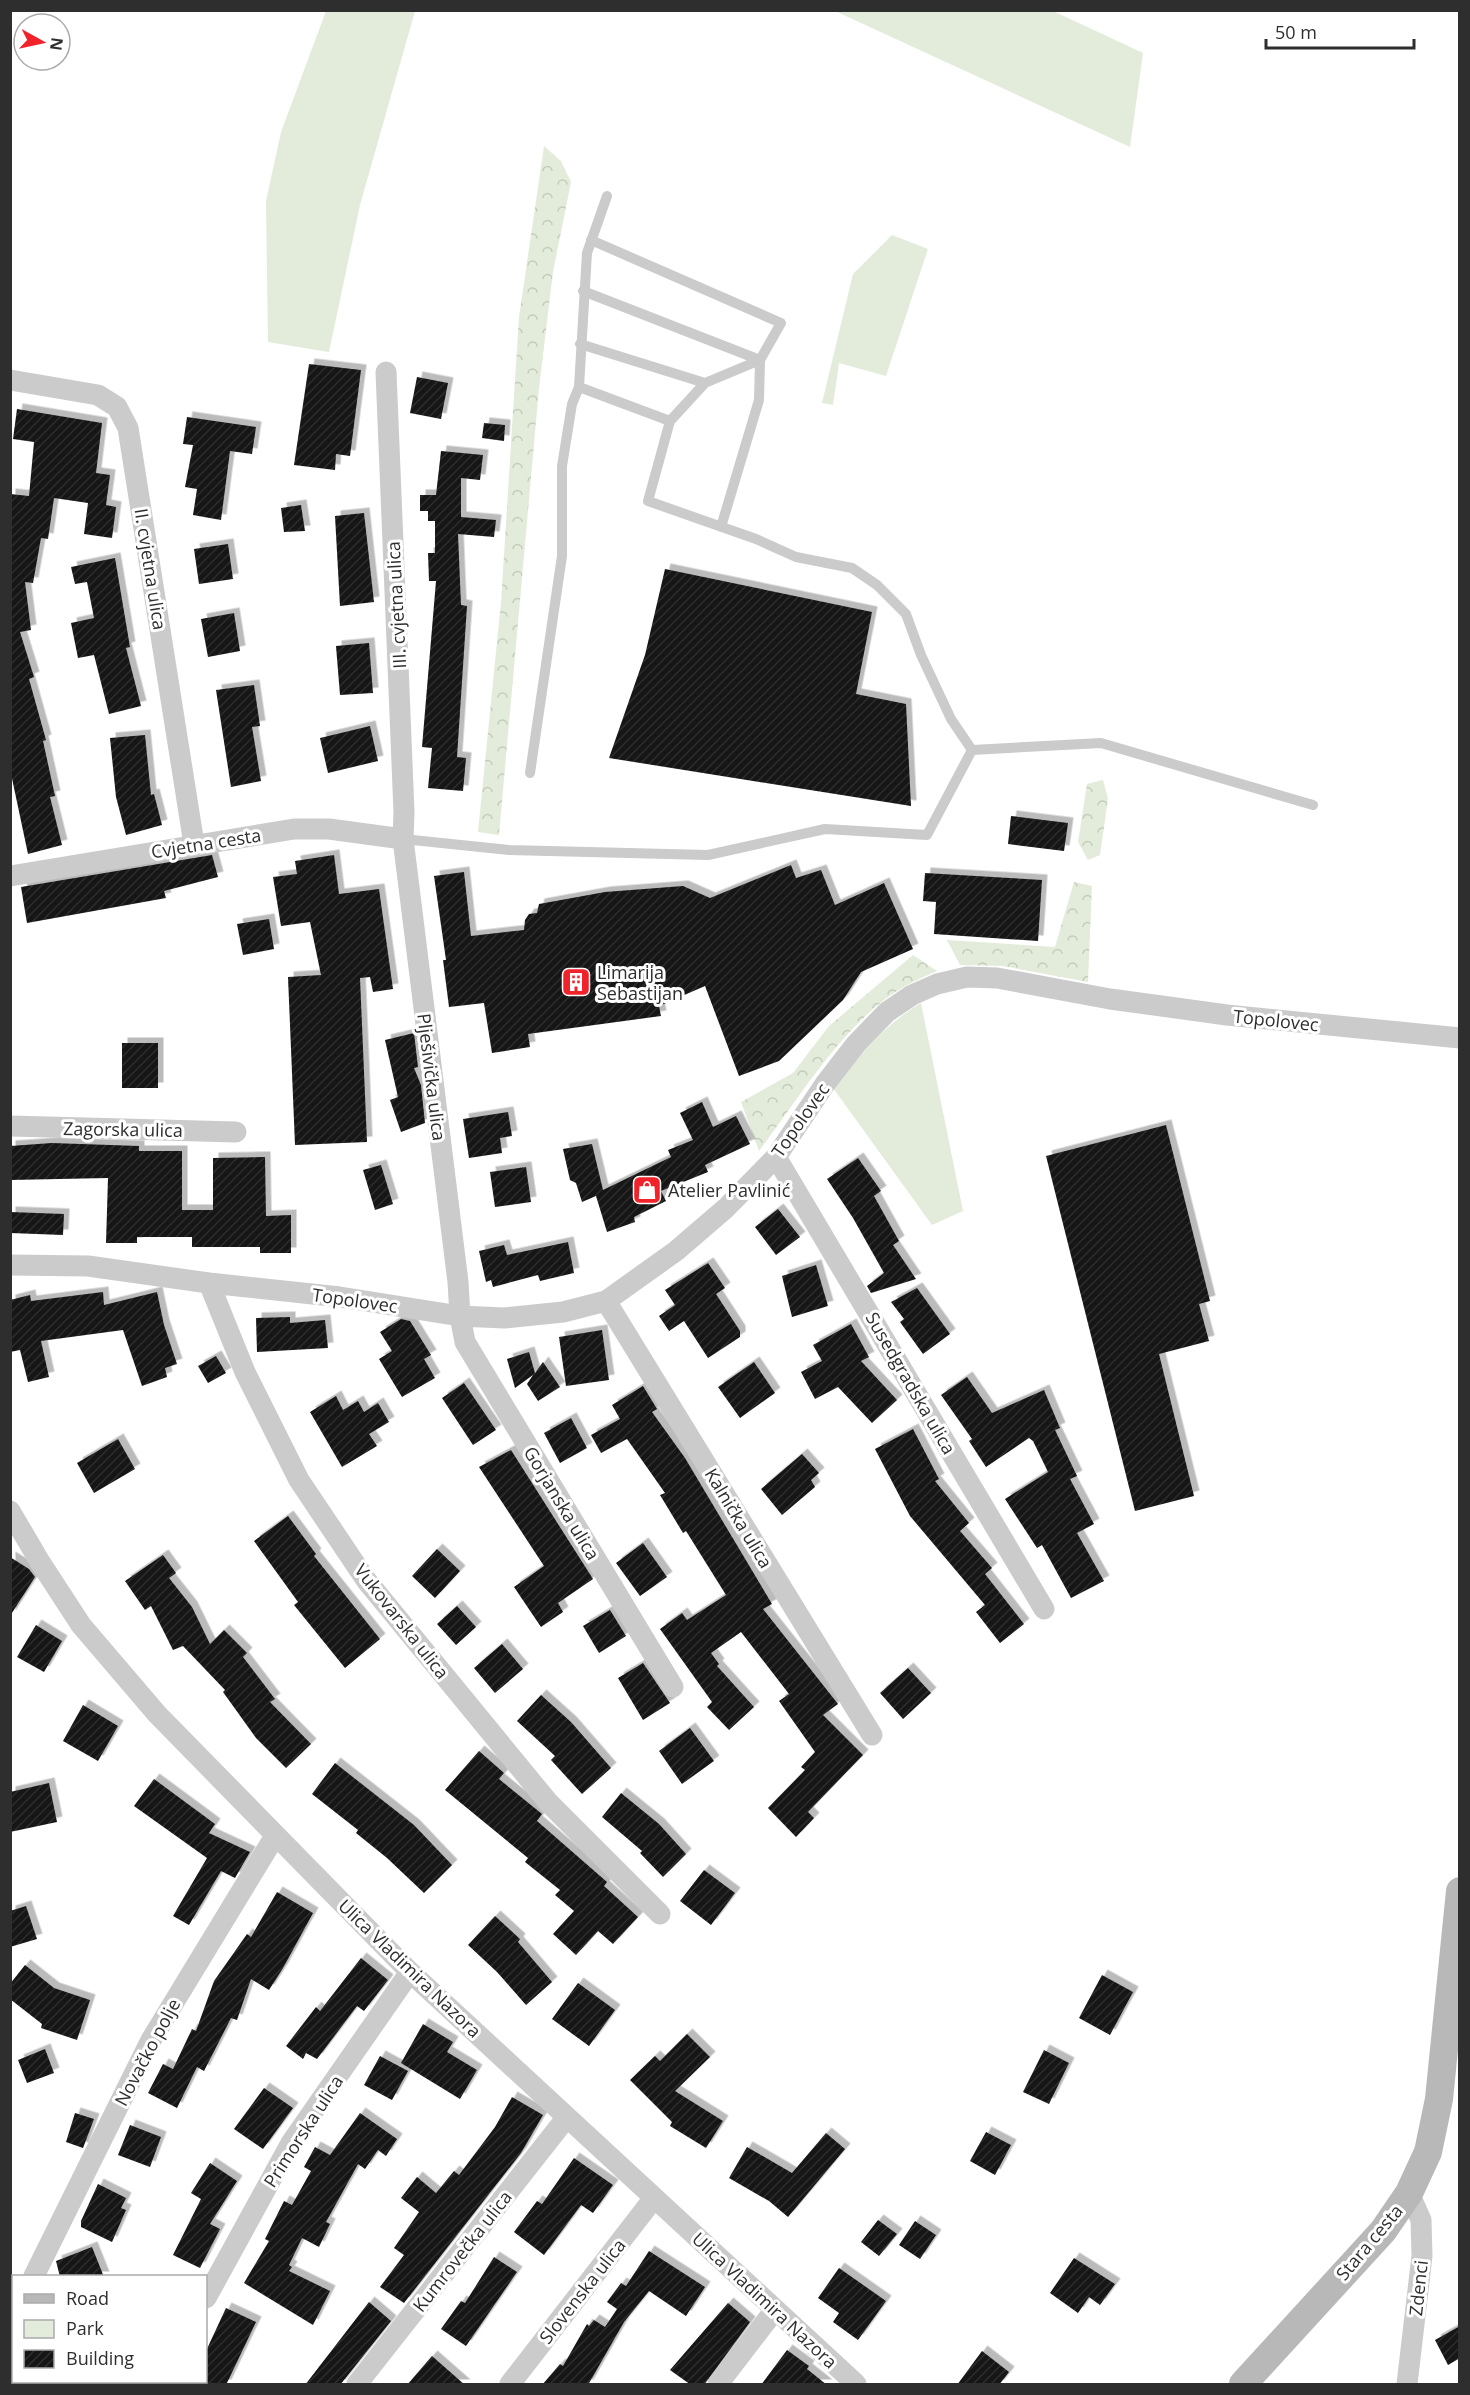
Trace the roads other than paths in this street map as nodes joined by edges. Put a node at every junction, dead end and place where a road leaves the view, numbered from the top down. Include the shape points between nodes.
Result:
1 (607, 196) dead end
2 (591, 240) junction
3 (583, 291) junction
4 (580, 344) junction
5 (760, 360) junction
6 (386, 372) dead end
7 (10, 380) edge
8 (705, 383) junction
9 (579, 387) junction
10 (670, 421) junction
11 (721, 526) junction
12 (972, 750) junction
13 (530, 773) dead end
14 (1312, 805) dead end
15 (403, 838) junction
16 (194, 844) junction
17 (10, 876) edge
18 (1460, 1038) edge
19 (10, 1126) edge
20 (236, 1132) dead end
21 (776, 1157) junction
22 (10, 1265) edge
23 (209, 1283) junction
24 (606, 1301) junction
25 (460, 1316) junction
26 (10, 1510) edge
27 (1044, 1609) dead end
28 (673, 1687) dead end
29 (872, 1735) dead end
30 (275, 1836) junction
31 (1460, 1891) edge
32 (660, 1914) dead end
33 (411, 1972) junction
34 (567, 2117) junction
35 (1409, 2193) junction
36 (654, 2198) junction
37 (35, 2275) edge
38 (207, 2296) edge
39 (774, 2311) junction
40 (357, 2385) edge
41 (510, 2385) edge
42 (718, 2385) edge
43 (856, 2385) edge
44 (1243, 2385) edge
45 (1407, 2385) edge

1 - 2 lane
2 - 3 lane
2 - 5 lane via 780,323
3 - 4 lane
3 - 5 lane
4 - 8 lane
4 - 9 lane
5 - 8 lane
5 - 11 lane via 759,400
6 - 15 street, III. cvjetna ulica
7 - 16 street, II. cvjetna ulica via 98,395 117,407 128,428
8 - 10 lane
9 - 10 lane
9 - 13 lane via 572,404 562,466 562,556
10 - 11 lane via 648,501
11 - 12 lane via 796,557 852,568 877,585 906,614 951,719
12 - 14 lane via 1101,743
12 - 15 lane via 927,835 825,829 708,855 509,850
15 - 16 street, Cvjetna cesta via 294,829
15 - 25 street, Plješivička ulica
16 - 17 street, Cvjetna cesta
18 - 21 street, Topolovec via 1227,1015 997,978 967,977 937,984 887,1011 825,1084
19 - 20 street, Zagorska ulica
21 - 24 street, Topolovec via 676,1251
21 - 27 street, Susedgradska ulica
22 - 23 street, Topolovec via 88,1266
23 - 25 street, Topolovec via 340,1297
23 - 32 street, Vukovarska ulica via 245,1372 299,1479 366,1580 548,1802
24 - 25 street, Topolovec via 563,1312 504,1318
24 - 29 street, Kalnička ulica
25 - 28 street, Gorjanska ulica via 465,1342
26 - 30 street, Ulica Vladimira Nazora via 81,1625 157,1714
30 - 33 street, Ulica Vladimira Nazora
30 - 37 street, Novačko polje via 151,2040
31 - 35 main road, Stara cesta via 1439,2099 1428,2152
33 - 34 street, Ulica Vladimira Nazora
33 - 38 street, Primorska ulica via 291,2143
34 - 36 street, Ulica Vladimira Nazora
34 - 40 street, Kumrovečka ulica
35 - 44 main road, Stara cesta via 1383,2231
35 - 45 street, Zdenci via 1420,2220 1422,2256
36 - 39 street, Ulica Vladimira Nazora
36 - 41 street, Slovenska ulica
39 - 42 street
39 - 43 street, Ulica Vladimira Nazora

